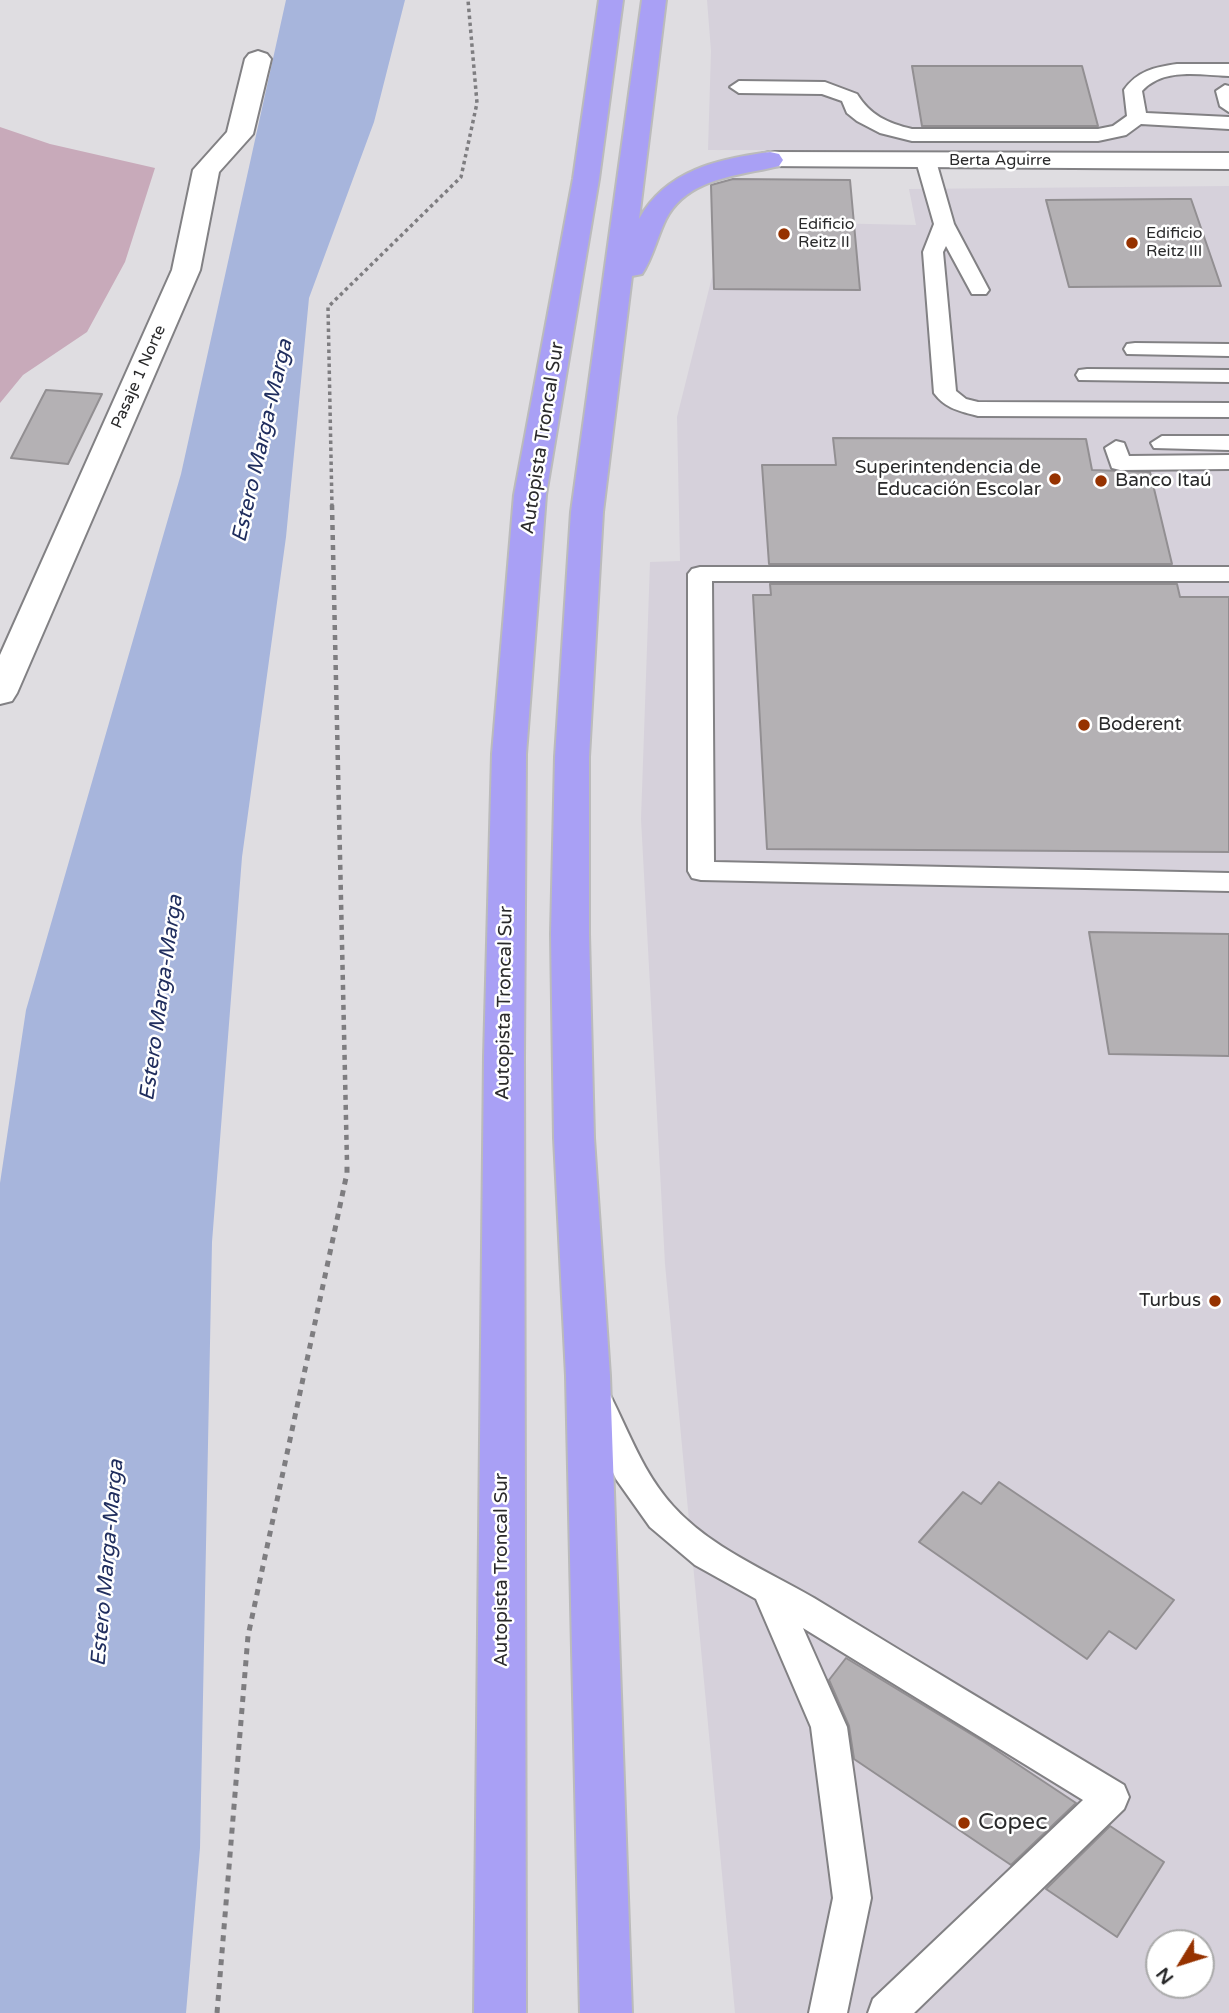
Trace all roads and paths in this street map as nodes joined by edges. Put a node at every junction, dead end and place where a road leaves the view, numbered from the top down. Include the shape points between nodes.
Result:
1 (468, 0) edge
2 (611, 0) edge
3 (654, 0) edge
4 (258, 59) dead end
5 (1229, 70) edge
6 (739, 87) dead end
7 (1137, 118) junction
8 (1229, 123) edge
9 (770, 160) joint
10 (926, 161) junction
11 (1229, 161) edge
12 (944, 224) junction
13 (979, 290) dead end
14 (613, 311) junction
15 (1135, 349) dead end
16 (1229, 350) edge
17 (1087, 376) dead end
18 (1229, 376) edge
19 (1229, 410) edge
20 (1162, 443) dead end
21 (1229, 443) edge
22 (1116, 448) dead end
23 (1229, 462) edge
24 (1229, 574) edge
25 (0, 693) edge
26 (1229, 881) edge
27 (588, 1376) junction
28 (769, 1590) junction
29 (218, 2013) edge
30 (500, 2013) edge
31 (606, 2013) edge
32 (828, 2013) edge
33 (887, 2013) edge

1 - 29 path via 477,103 461,177 328,307 347,1173 248,1636
2 - 30 highway, Autopista Troncal Sur via 586,179 530,495 509,754
3 - 14 highway
4 - 25 street, Pasaje 1 Norte via 240,134 206,170 186,271
5 - 7 lane via 1171,70 1143,79 1133,90
6 - 7 lane via 835,90 877,125 912,135 1098,135 1119,131
7 - 8 lane
9 - 10 street, Berta Aguirre
9 - 14 highway via 712,172 668,197 653,220
10 - 11 street, Berta Aguirre
10 - 12 lane
12 - 13 lane
12 - 19 lane via 933,252 945,393 958,404 978,410
14 - 27 highway via 587,512 572,757 574,1138
15 - 16 lane
17 - 18 lane
20 - 21 lane
22 - 23 lane via 1120,463
24 - 26 lane via 700,574 701,871
27 - 28 lane via 620,1459 656,1513 689,1544
27 - 31 highway
28 - 32 lane via 829,1727 852,1898
28 - 33 lane via 1111,1797

